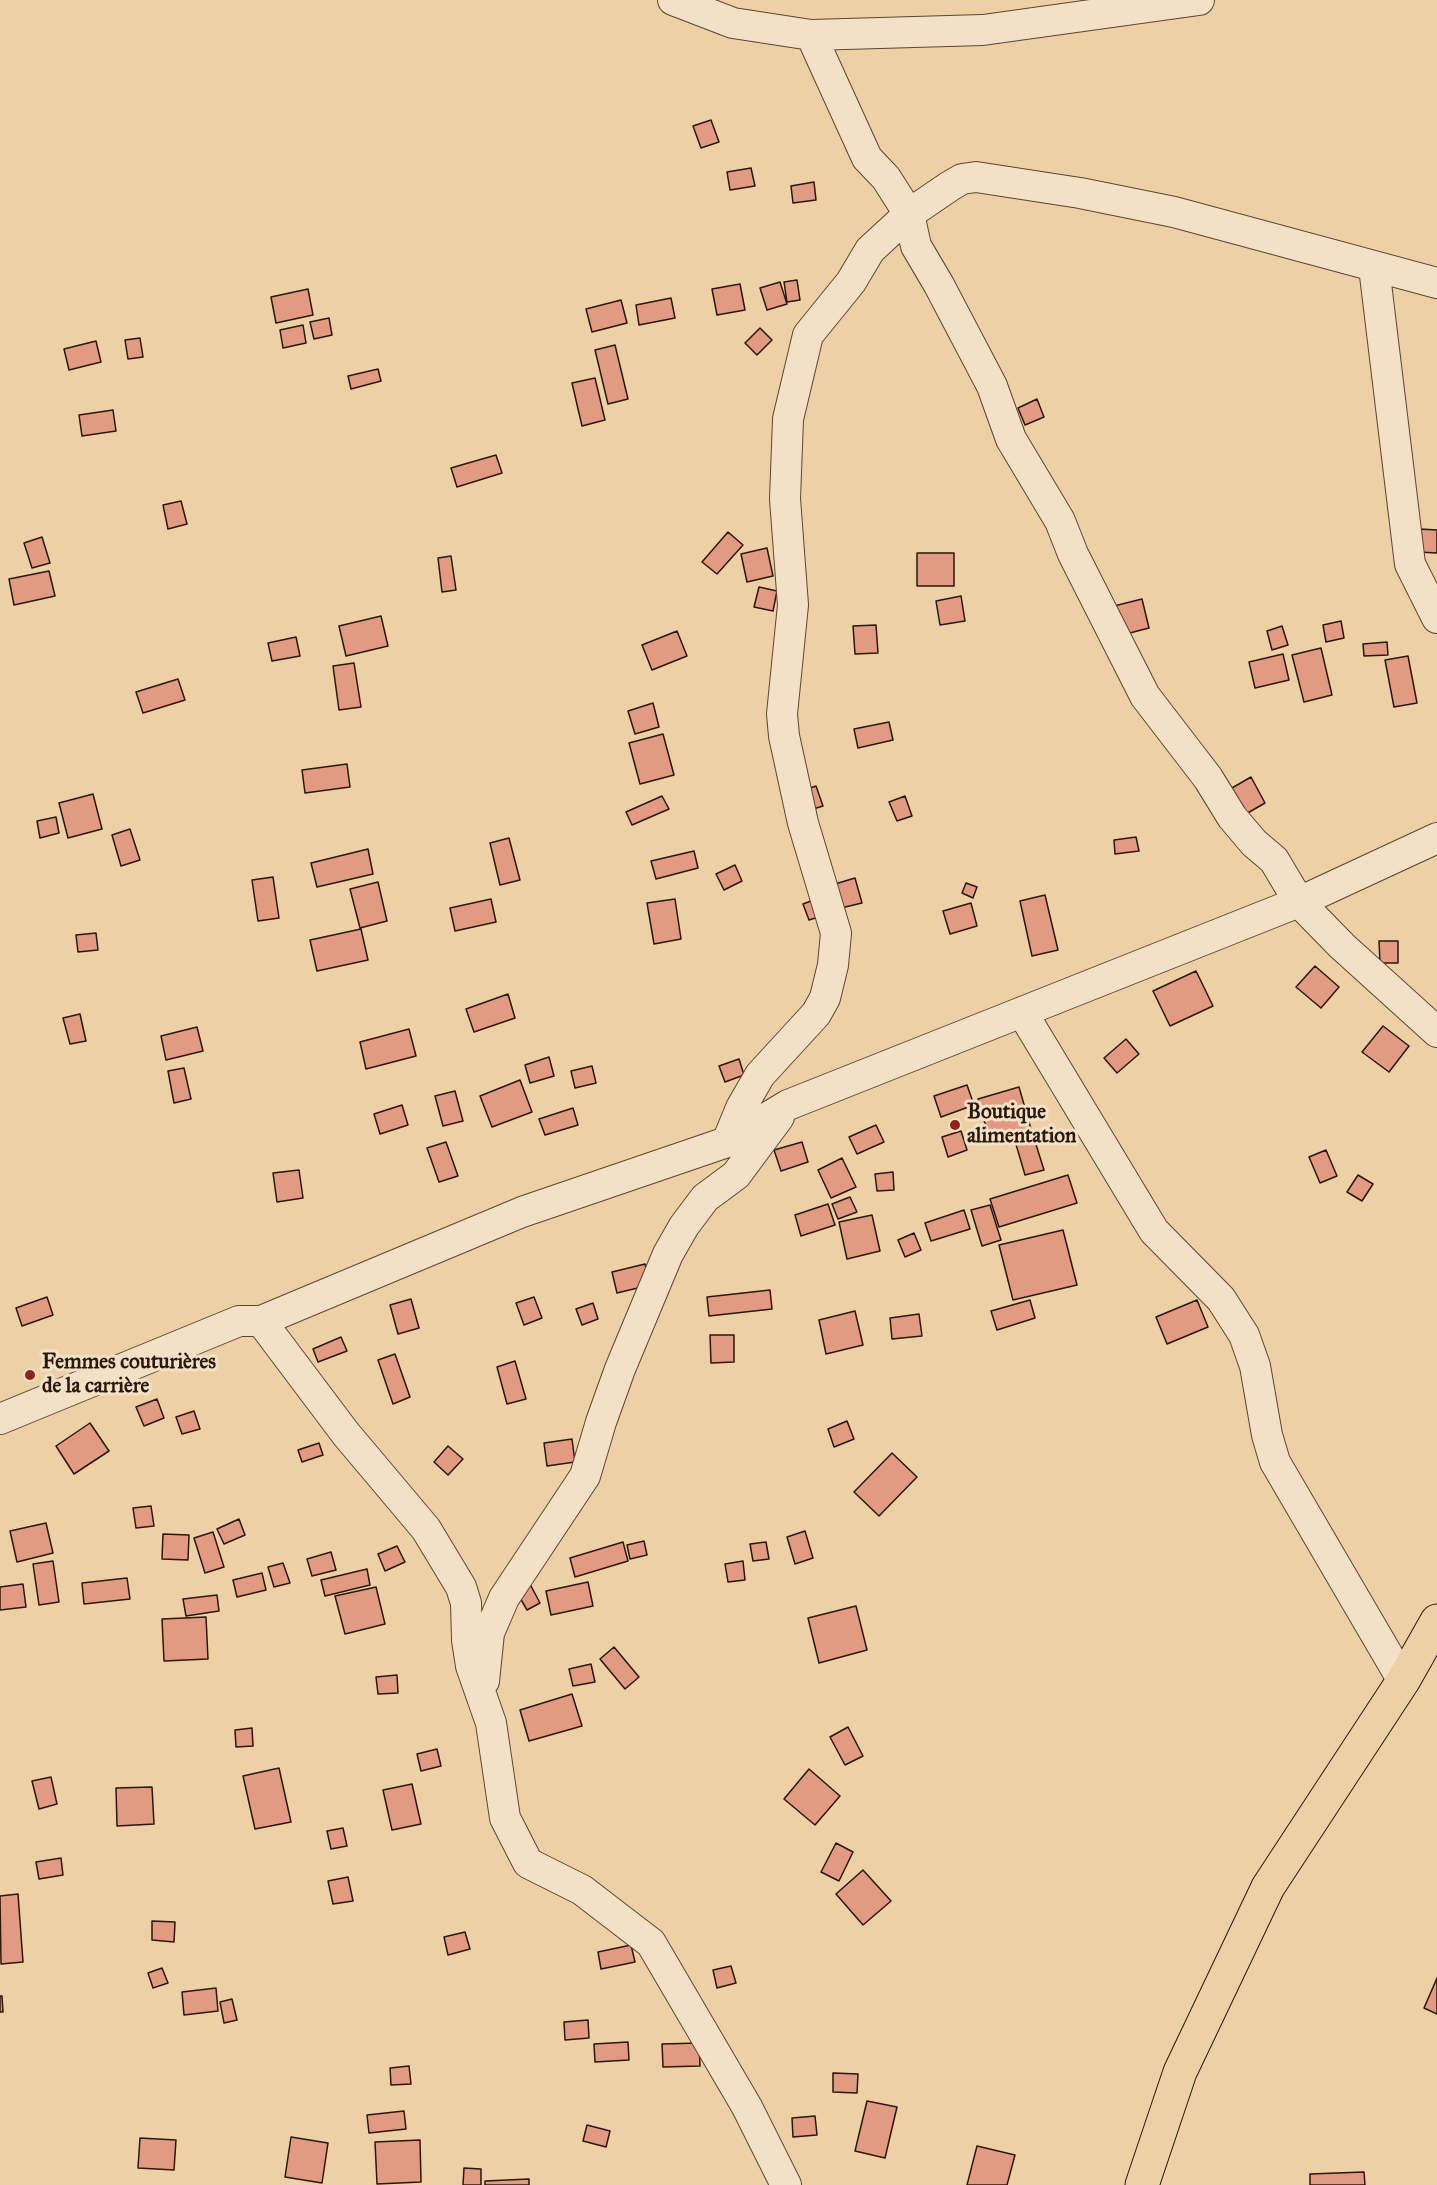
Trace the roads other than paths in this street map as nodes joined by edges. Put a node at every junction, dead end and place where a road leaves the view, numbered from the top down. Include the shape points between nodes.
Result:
1 (673, 0) edge
2 (1199, 0) edge
3 (811, 35) junction
4 (909, 214) junction
5 (1374, 267) junction
6 (1437, 283) edge
7 (1437, 618) edge
8 (1437, 838) edge
9 (1299, 902) junction
10 (1027, 1009) junction
11 (1437, 1032) edge
12 (788, 1105) junction
13 (727, 1142) junction
14 (261, 1321) junction
15 (0, 1419) edge
16 (1437, 1621) edge
17 (1403, 1681) junction
18 (483, 1697) junction
19 (786, 2185) edge
20 (1142, 2185) edge

1 - 3 street via 733,22
2 - 3 street via 983,30
3 - 4 street via 867,158
4 - 5 street via 950,186 976,177 1174,212
4 - 9 street via 916,246 979,360 1011,438 1060,521 1145,696 1208,778 1232,817 1274,860
4 - 13 street via 870,250 851,282 808,336 788,419 785,499 793,605 783,725 803,823 836,933 825,998 816,1014 760,1075
5 - 6 street
5 - 7 street via 1410,564
8 - 9 street
9 - 10 street
9 - 11 street
10 - 12 street
10 - 17 street via 1154,1231 1221,1299 1244,1335 1255,1366 1275,1462
12 - 13 street
12 - 18 street via 736,1175 705,1198 668,1254 620,1369 585,1476 504,1598 489,1633
13 - 14 street via 522,1212
14 - 15 street via 239,1321
14 - 18 street via 346,1434 426,1529 461,1587 471,1666
16 - 17 main road
17 - 20 main road via 1268,1887 1180,2072
18 - 19 street via 491,1723 505,1818 528,1863 582,1890 651,1943 747,2107

